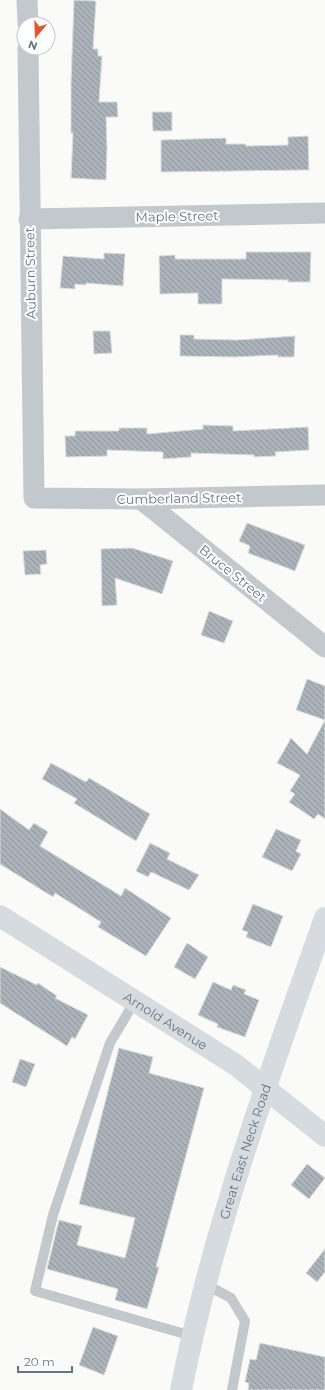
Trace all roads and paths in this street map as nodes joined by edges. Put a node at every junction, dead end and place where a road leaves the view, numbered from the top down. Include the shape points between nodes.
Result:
1 (27, 0) edge
2 (28, 16) edge
3 (28, 56) edge
4 (325, 213) edge
5 (29, 219) junction
6 (325, 496) edge
7 (34, 498) joint
8 (142, 499) junction
9 (325, 647) edge
10 (0, 916) edge
11 (325, 918) edge
12 (135, 1001) junction
13 (265, 1088) junction
14 (325, 1136) edge
15 (205, 1284) junction
16 (192, 1336) junction
17 (181, 1390) edge
18 (232, 1390) edge

1 - 2 street
3 - 5 street, Auburn Street
4 - 5 street, Maple Street
5 - 7 street, Auburn Street
6 - 8 street, Cumberland Street
7 - 8 street, Cumberland Street
8 - 9 street, Bruce Street
10 - 12 main road, Arnold Avenue
11 - 13 main road, Great East Neck Road
12 - 13 main road, Arnold Avenue via 236,1065
12 - 16 lane via 110,1043 53,1214 35,1291
13 - 14 main road, Arnold Avenue
13 - 15 main road, Great East Neck Road
15 - 16 main road, Great East Neck Road
15 - 18 lane via 231,1298 245,1321
16 - 17 main road, Great East Neck Road

